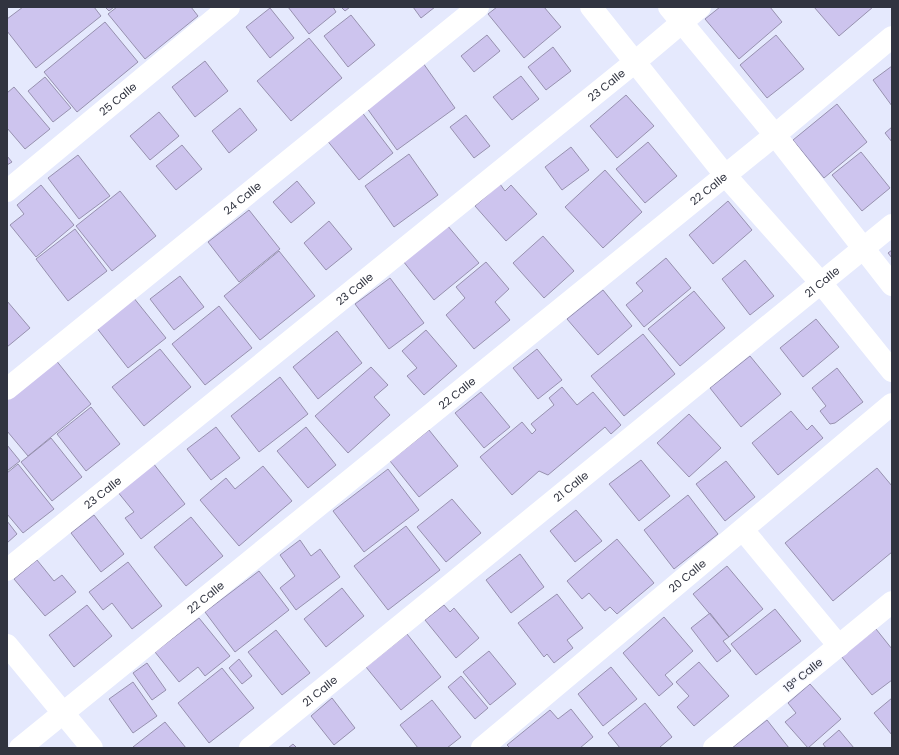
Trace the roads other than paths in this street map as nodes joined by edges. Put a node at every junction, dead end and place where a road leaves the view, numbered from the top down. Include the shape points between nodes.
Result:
1 (229, 7) edge
2 (478, 7) edge
3 (591, 7) edge
4 (700, 7) edge
5 (675, 14) edge
6 (892, 37) edge
7 (635, 62) junction
8 (775, 135) junction
9 (725, 175) junction
10 (7, 191) edge
11 (892, 225) edge
12 (862, 248) junction
13 (821, 283) junction
14 (892, 285) edge
15 (892, 371) edge
16 (7, 390) edge
17 (892, 404) edge
18 (743, 530) junction
19 (7, 570) edge
20 (892, 602) edge
21 (7, 645) edge
22 (838, 646) junction
23 (63, 713) junction
24 (20, 748) edge
25 (92, 748) edge
26 (250, 748) edge
27 (482, 748) edge
28 (714, 748) edge

1 - 10 street, 25 Calle
2 - 16 street, 24 Calle
3 - 7 street
4 - 5 street, 23 Calle
5 - 7 street, 23 Calle
5 - 8 street
6 - 8 street, 22 Calle
7 - 9 street
7 - 19 street, 23 Calle
8 - 9 street, 22 Calle
8 - 12 street
9 - 13 street
9 - 23 street, 22 Calle
11 - 12 street, 21 Calle
12 - 13 street, 21 Calle
12 - 14 street
13 - 15 street
13 - 26 street, 21 Calle
17 - 18 street, 20 Calle
18 - 22 street
18 - 27 street, 20 Calle
20 - 22 street, 19ª Calle
21 - 23 street
22 - 28 street, 19ª Calle
23 - 24 street, 22 Calle
23 - 25 street

